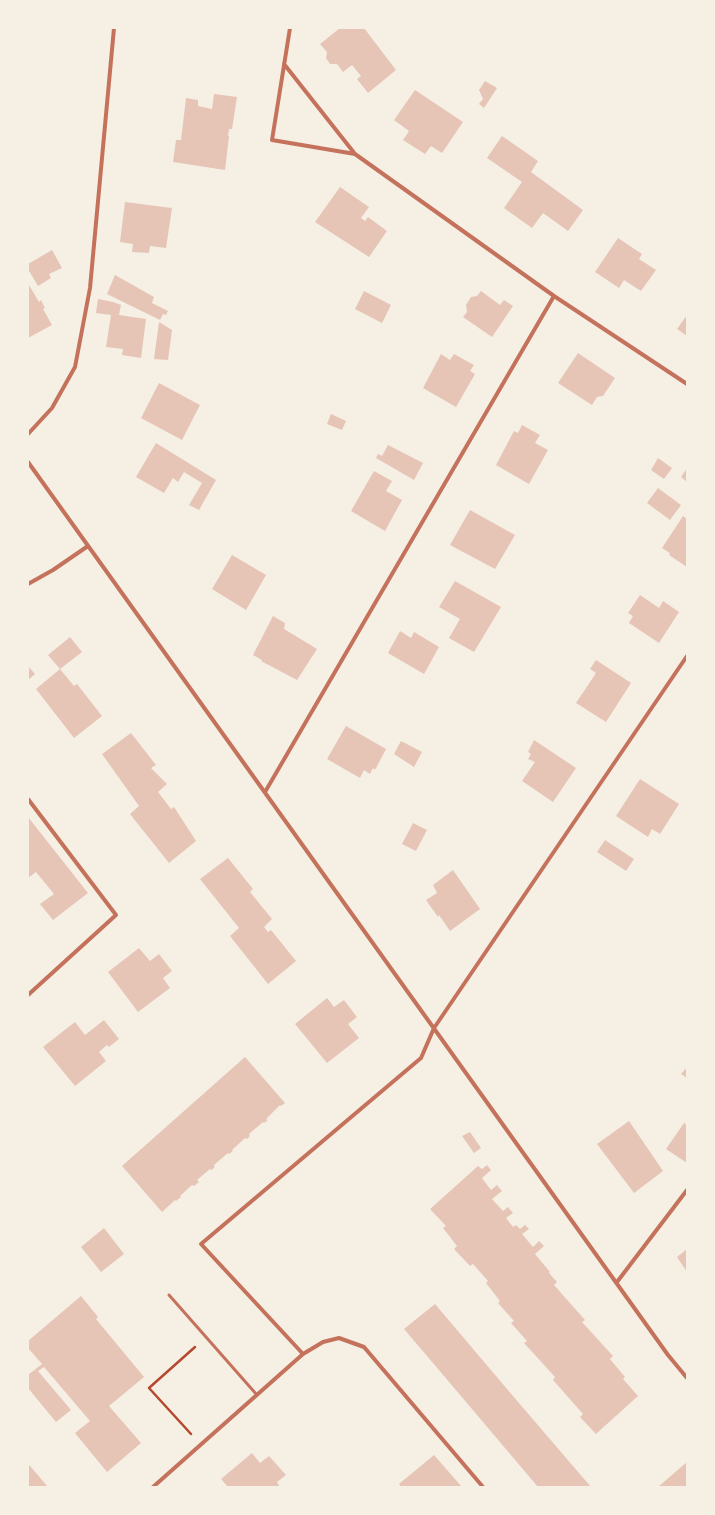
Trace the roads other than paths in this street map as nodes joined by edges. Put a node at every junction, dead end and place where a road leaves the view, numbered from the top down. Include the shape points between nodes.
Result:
1 (114, 28) edge
2 (290, 28) edge
3 (284, 64) junction
4 (355, 154) junction
5 (554, 296) junction
6 (687, 384) edge
7 (28, 434) edge
8 (28, 462) edge
9 (88, 546) junction
10 (28, 584) edge
11 (687, 656) edge
12 (265, 792) junction
13 (28, 799) edge
14 (28, 995) edge
15 (434, 1028) junction
16 (687, 1190) edge
17 (616, 1282) junction
18 (169, 1295) dead end
19 (303, 1354) junction
20 (687, 1378) edge
21 (257, 1395) junction
22 (153, 1487) edge
23 (484, 1487) edge

1 - 7 street via 90,288 75,367 52,408
2 - 3 street
3 - 4 street
3 - 4 street via 272,140
4 - 5 street
5 - 6 street
5 - 12 street
8 - 9 street
9 - 10 street
9 - 12 street
11 - 15 street
12 - 15 street
13 - 14 street via 116,915
15 - 17 street
15 - 19 street via 421,1058 201,1244
16 - 17 street
17 - 20 street
18 - 21 lane
19 - 21 street
19 - 23 street via 323,1342 339,1338 364,1347
21 - 22 street

